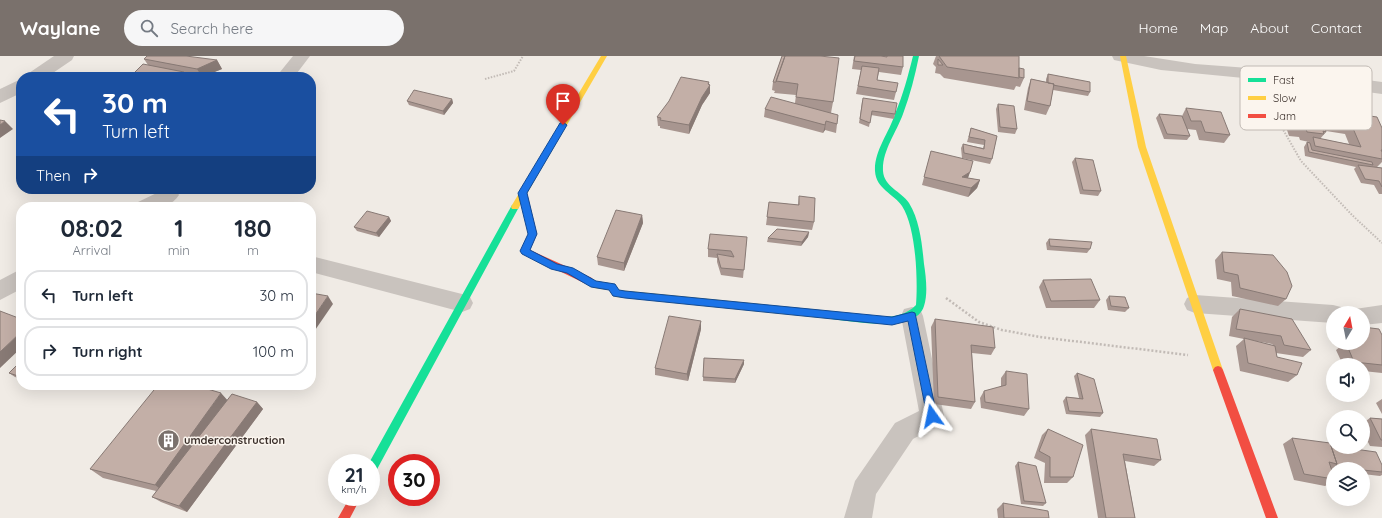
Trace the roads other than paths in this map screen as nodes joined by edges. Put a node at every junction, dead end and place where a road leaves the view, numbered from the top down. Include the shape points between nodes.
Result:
1 (66, 56) edge
2 (302, 56) edge
3 (604, 56) edge
4 (916, 56) edge
5 (1122, 56) edge
6 (42, 72) edge
7 (289, 72) edge
8 (1240, 74) edge
9 (1372, 87) edge
10 (16, 88) edge
11 (1382, 88) edge
12 (0, 97) edge
13 (523, 193) junction
14 (169, 197) edge
15 (157, 202) edge
16 (316, 265) edge
17 (16, 281) edge
18 (0, 291) edge
19 (462, 303) junction
20 (1195, 304) junction
21 (1326, 313) edge
22 (1382, 314) edge
23 (1370, 315) edge
24 (912, 316) junction
25 (379, 454) edge
26 (351, 506) edge
27 (344, 518) edge
28 (858, 518) edge
29 (1272, 518) edge

1 - 6 street
2 - 7 street
3 - 13 street
4 - 24 street via 893,132 882,150 879,169 879,177 906,205 911,215 922,276 920,305
5 - 8 street via 1161,65
5 - 20 street via 1142,147
9 - 11 street
10 - 12 street
13 - 19 street
13 - 24 street via 533,234 525,251 594,284 612,287 616,293 892,321
14 - 15 street
16 - 19 street
17 - 18 street
19 - 25 street
20 - 21 street
20 - 29 street
22 - 23 street
24 - 28 street via 932,416 904,432 864,490
26 - 27 street

